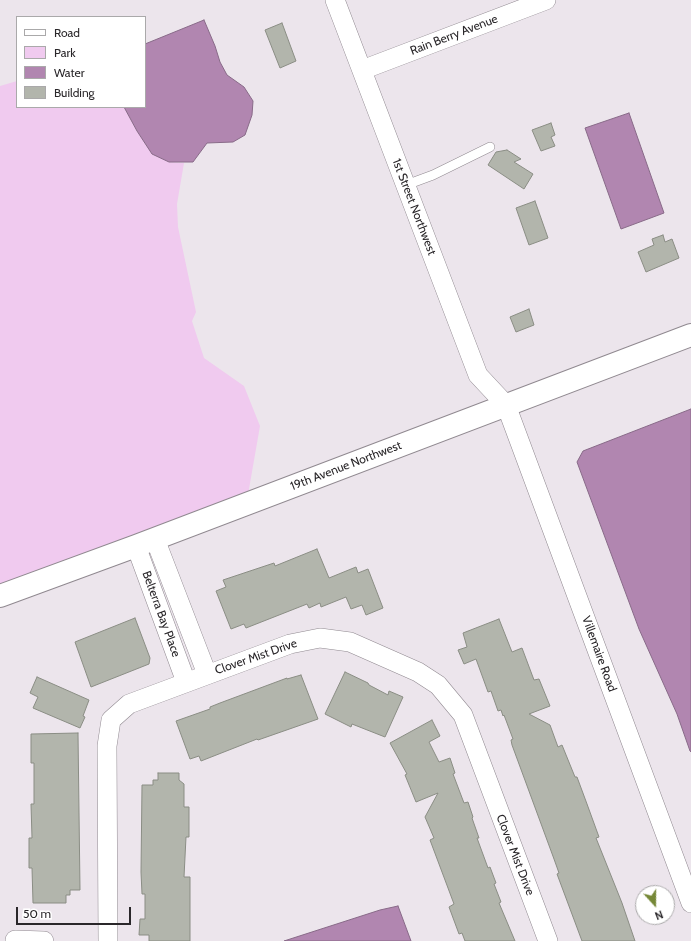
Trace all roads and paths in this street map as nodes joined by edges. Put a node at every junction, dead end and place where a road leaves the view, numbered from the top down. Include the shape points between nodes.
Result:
1 (336, 0) edge
2 (546, 0) edge
3 (362, 70) junction
4 (490, 147) dead end
5 (406, 185) junction
6 (691, 335) edge
7 (506, 405) junction
8 (145, 542) junction
9 (0, 596) edge
10 (178, 599) junction
11 (158, 607) junction
12 (207, 674) junction
13 (186, 682) junction
14 (691, 903) edge
15 (16, 940) dead end
16 (44, 941) edge
17 (108, 941) edge
18 (548, 941) edge

1 - 3 street, 1st Street Northwest
2 - 3 street, Rain Berry Avenue
3 - 5 street, 1st Street Northwest
4 - 5 lane via 433,175
5 - 7 street, 1st Street Northwest via 478,376
6 - 7 street, 19th Avenue Northwest
7 - 8 street, 19th Avenue Northwest
7 - 14 street, Villemaire Road
8 - 9 street, 19th Avenue Northwest
8 - 10 street, Belterra Bay Place
8 - 11 street, Belterra Bay Place
10 - 11 street
10 - 12 street, Belterra Bay Place
11 - 13 street, Belterra Bay Place
12 - 13 street, Clover Mist Drive
12 - 18 street, Clover Mist Drive via 290,644 320,638 350,642 418,672 438,685 463,716
13 - 17 street, Clover Mist Drive via 129,704 112,720 107,746
15 - 16 street

